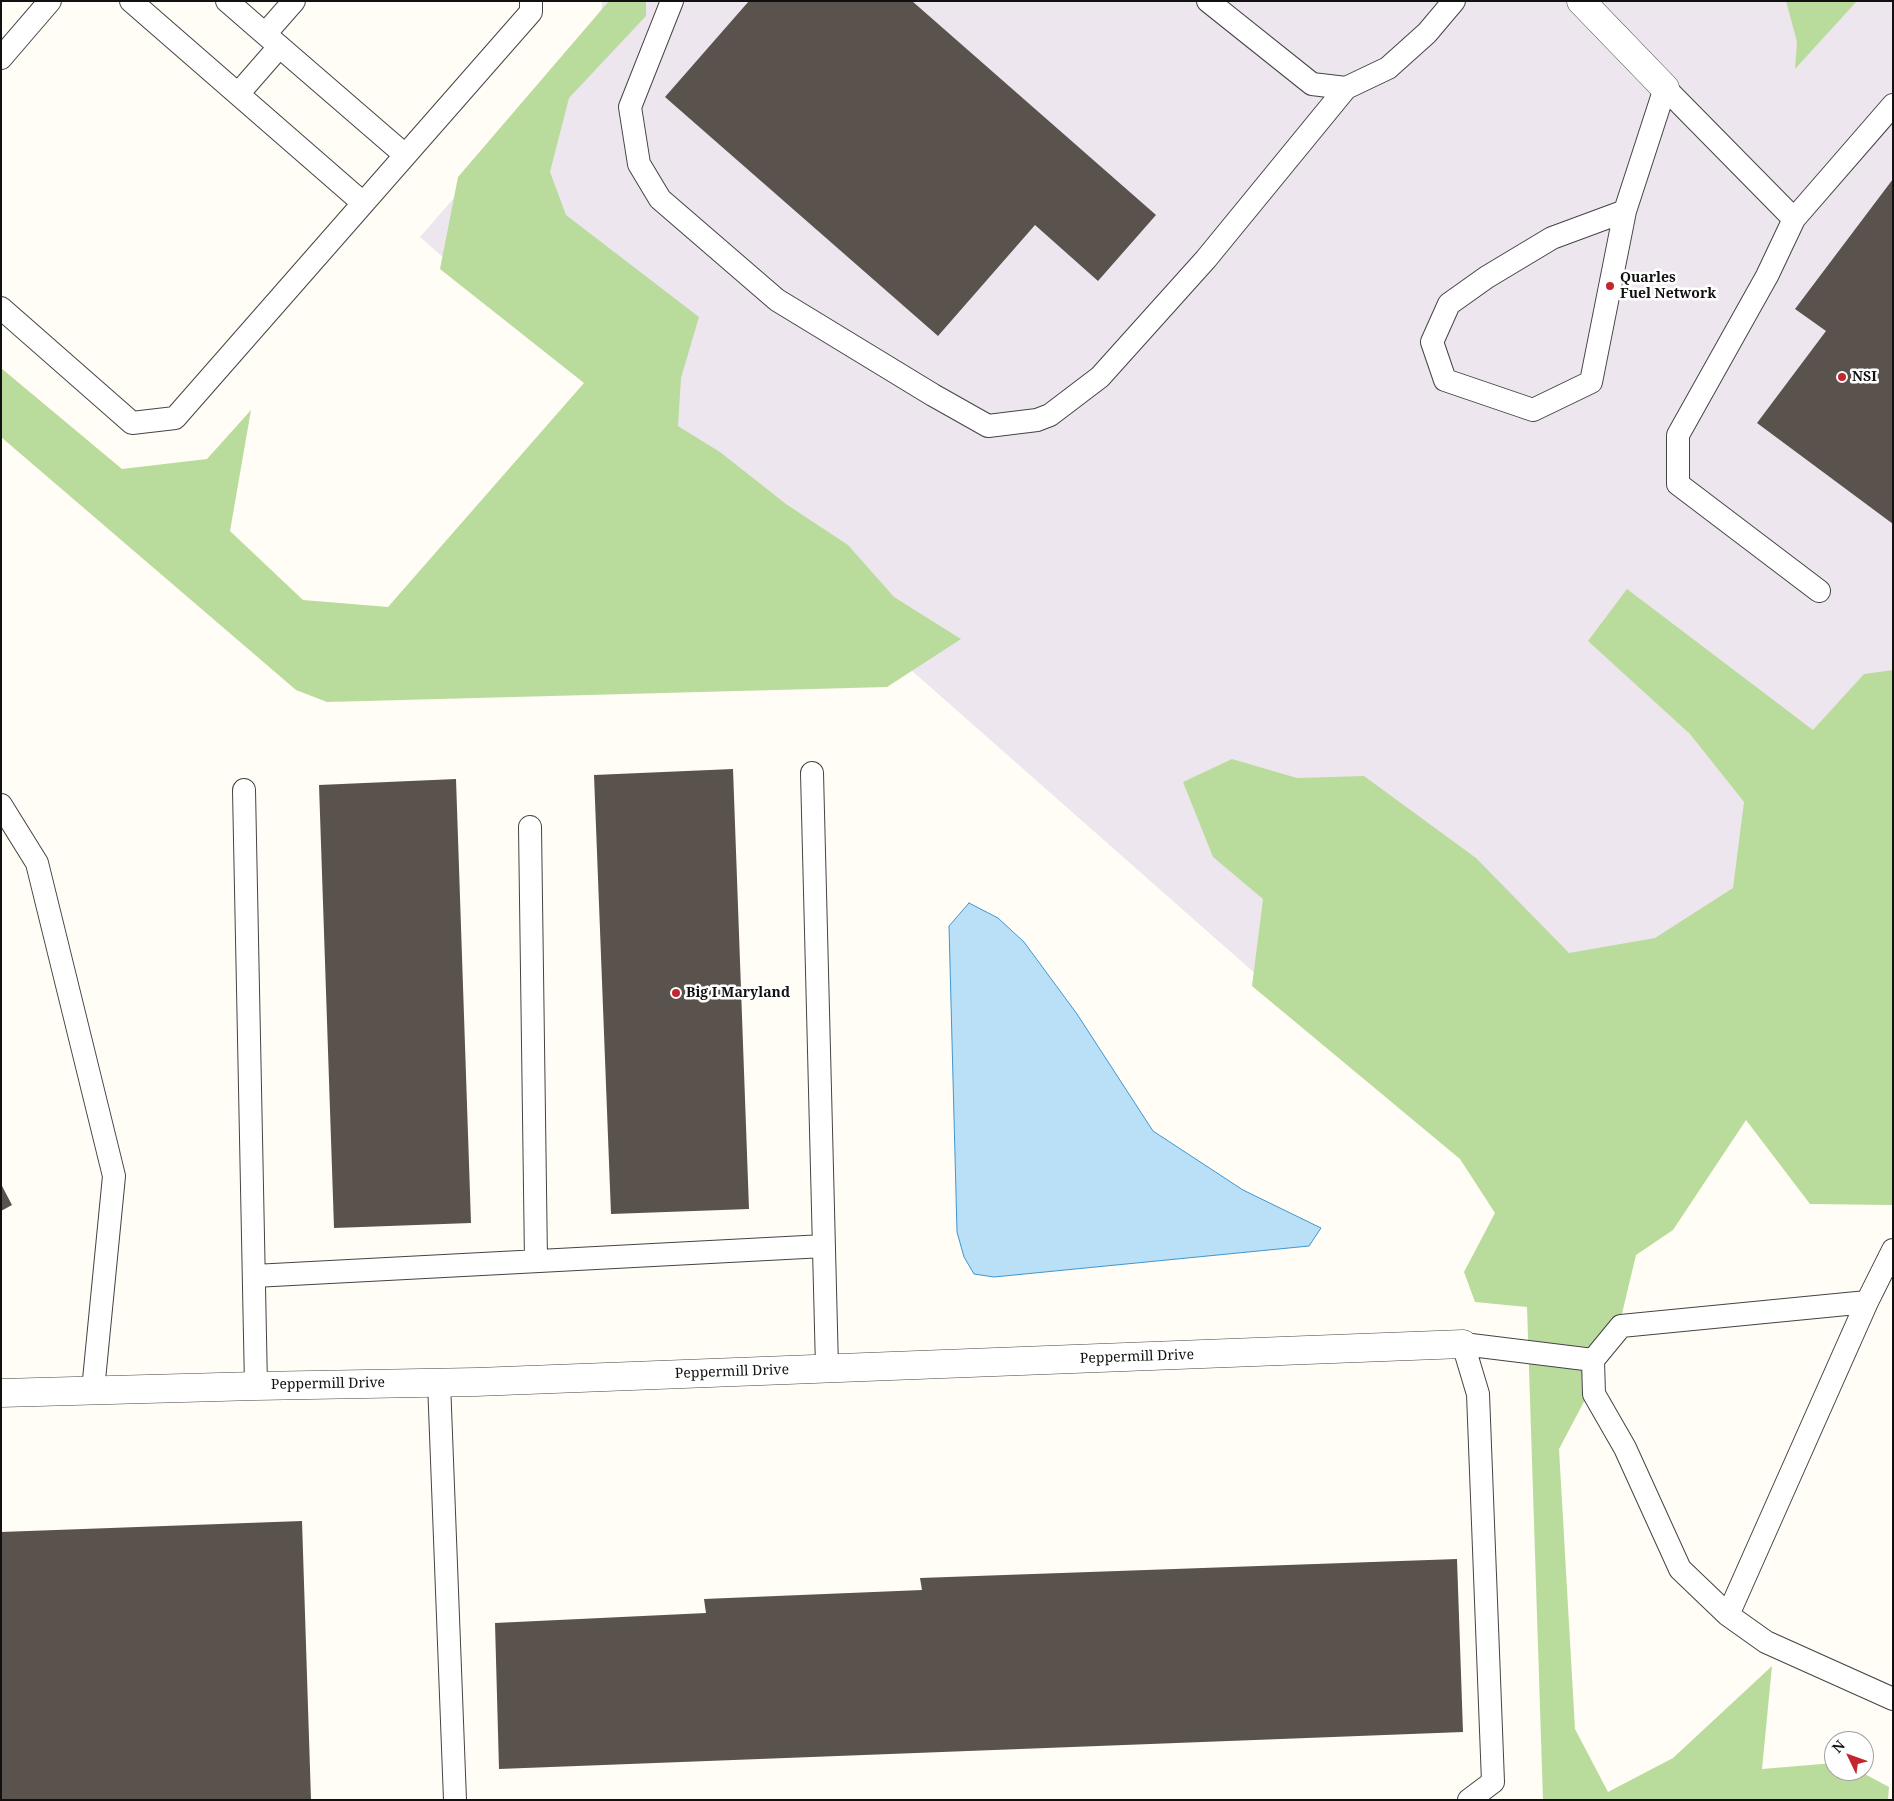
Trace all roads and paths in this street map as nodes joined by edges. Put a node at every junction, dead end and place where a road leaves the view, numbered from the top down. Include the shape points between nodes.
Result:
1 (50, 1) edge
2 (132, 1) edge
3 (227, 1) edge
4 (294, 1) edge
5 (531, 1) edge
6 (672, 1) edge
7 (1208, 1) edge
8 (1454, 1) edge
9 (1581, 1) edge
10 (272, 41) junction
11 (1, 58) edge
12 (1346, 88) junction
13 (1665, 88) junction
14 (238, 94) junction
15 (1893, 105) edge
16 (405, 156) junction
17 (363, 203) junction
18 (1625, 211) junction
19 (1794, 219) junction
20 (1, 308) edge
21 (1819, 592) dead end
22 (812, 773) dead end
23 (244, 790) dead end
24 (1, 805) edge
25 (530, 827) dead end
26 (824, 1246) junction
27 (1893, 1250) edge
28 (536, 1262) junction
29 (254, 1276) junction
30 (1867, 1302) junction
31 (1464, 1344) junction
32 (1593, 1360) junction
33 (827, 1368) junction
34 (439, 1382) junction
35 (256, 1386) junction
36 (93, 1390) junction
37 (1, 1393) edge
38 (1728, 1615) junction
39 (1893, 1699) edge
40 (455, 1800) edge
41 (1469, 1800) edge

1 - 11 lane
2 - 14 lane
3 - 10 lane
4 - 10 lane
5 - 16 lane via 531,12
6 - 12 lane via 630,107 639,164 660,199 777,300 988,426 1036,420 1050,414 1100,377 1206,259
7 - 12 lane via 1312,84
8 - 12 lane via 1427,33 1388,68
9 - 13 street
10 - 14 lane
10 - 16 lane
13 - 18 lane
13 - 19 lane
14 - 17 lane
15 - 19 lane
16 - 17 lane
17 - 20 lane via 175,418 132,423
18 - 18 lane via 1552,238 1486,277 1450,304 1432,342 1445,380 1533,410 1591,382
19 - 21 lane via 1767,276 1678,435 1678,484
22 - 26 lane
23 - 29 lane
24 - 36 lane via 37,863 114,1176
25 - 28 lane
26 - 28 lane
26 - 33 lane
27 - 30 lane
28 - 29 lane
29 - 35 lane
30 - 32 lane via 1622,1326
30 - 38 lane
31 - 32 lane
31 - 33 street, Peppermill Drive
31 - 41 lane via 1478,1394 1493,1782
32 - 38 lane via 1594,1394 1625,1448 1680,1569
33 - 34 street, Peppermill Drive
34 - 35 street, Peppermill Drive
34 - 40 lane
35 - 36 street, Peppermill Drive
36 - 37 street, Peppermill Drive
38 - 39 lane via 1766,1642

